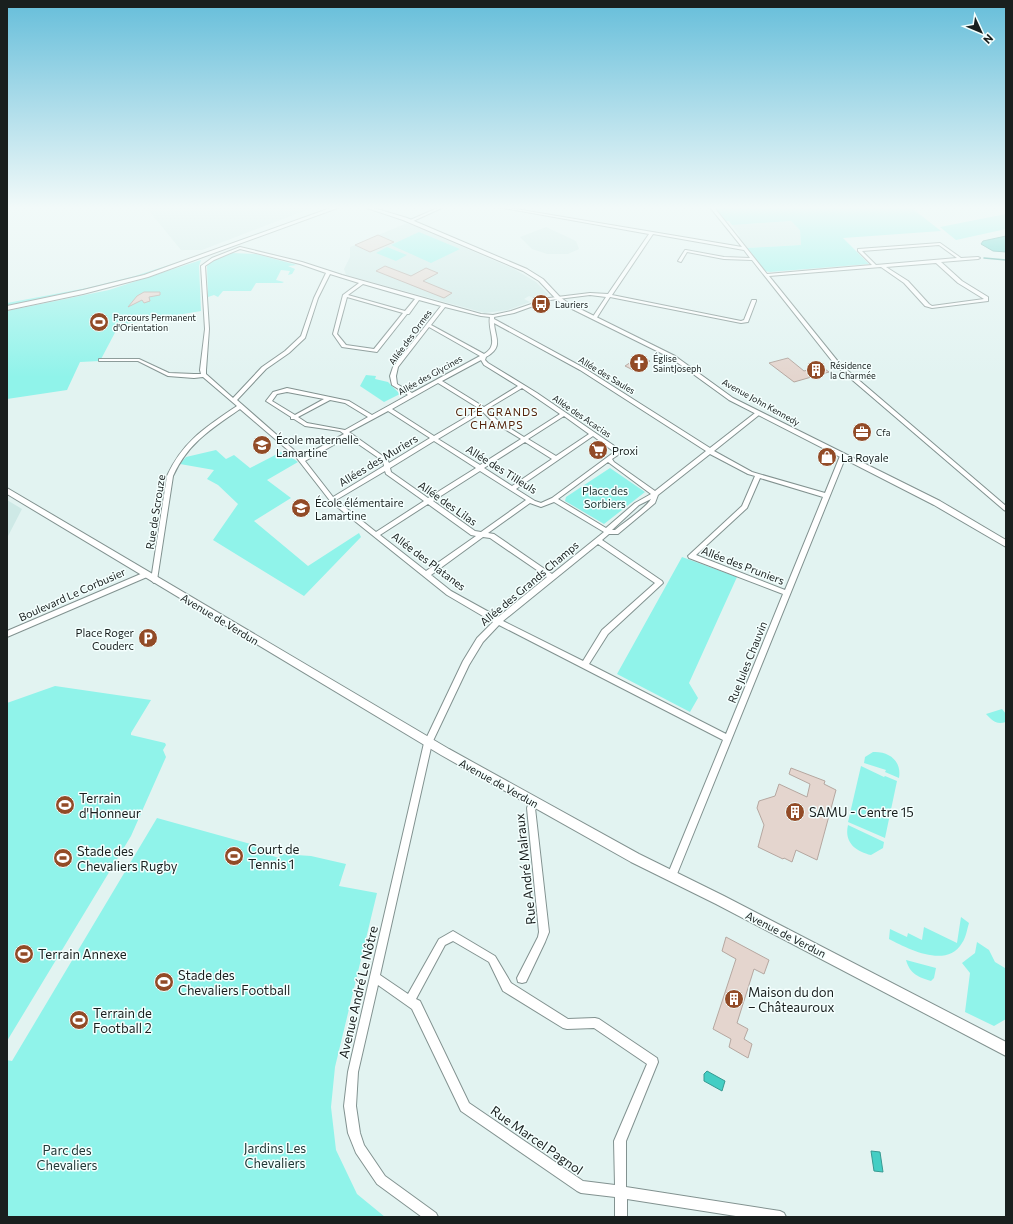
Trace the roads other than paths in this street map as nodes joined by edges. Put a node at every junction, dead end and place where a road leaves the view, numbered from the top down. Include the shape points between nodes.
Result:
1 (182, 263) edge
2 (207, 263) edge
3 (301, 263) edge
4 (509, 263) edge
5 (632, 263) edge
6 (757, 263) edge
7 (872, 263) edge
8 (914, 263) edge
9 (939, 263) edge
10 (875, 266) junction
11 (882, 266) junction
12 (329, 272) junction
13 (765, 275) junction
14 (362, 283) junction
15 (345, 295) junction
16 (610, 296) junction
17 (418, 298) junction
18 (558, 298) junction
19 (754, 301) dead end
20 (444, 305) junction
21 (7, 308) edge
22 (407, 313) junction
23 (492, 318) junction
24 (594, 318) junction
25 (428, 325) junction
26 (484, 356) junction
27 (101, 360) dead end
28 (204, 375) junction
29 (438, 381) junction
30 (522, 386) junction
31 (411, 396) junction
32 (328, 399) junction
33 (233, 401) junction
34 (240, 407) junction
35 (387, 408) junction
36 (484, 409) junction
37 (564, 414) junction
38 (757, 414) junction
39 (371, 417) junction
40 (293, 418) junction
41 (346, 433) junction
42 (593, 434) junction
43 (434, 438) junction
44 (525, 440) junction
45 (710, 451) junction
46 (843, 456) junction
47 (556, 459) junction
48 (609, 459) junction
49 (302, 460) junction
50 (388, 466) junction
51 (481, 468) junction
52 (758, 476) junction
53 (513, 488) junction
54 (7, 491) edge
55 (655, 494) junction
56 (827, 496) junction
57 (554, 499) junction
58 (332, 500) junction
59 (530, 500) junction
60 (429, 502) junction
61 (1006, 510) edge
62 (608, 532) junction
63 (481, 534) junction
64 (376, 535) junction
65 (598, 541) junction
66 (1006, 544) edge
67 (426, 575) junction
68 (150, 577) junction
69 (552, 577) junction
70 (787, 593) junction
71 (498, 621) junction
72 (7, 634) edge
73 (584, 665) junction
74 (728, 739) junction
75 (428, 743) junction
76 (533, 802) junction
77 (672, 876) junction
78 (375, 977) junction
79 (522, 978) dead end
80 (410, 1001) junction
81 (1006, 1049) edge
82 (621, 1192) junction
83 (432, 1217) edge
84 (620, 1217) edge
85 (780, 1217) edge

1 - 21 main road via 121,283
2 - 28 street via 202,266 207,330
3 - 12 street
4 - 18 main road, Avenue John Kennedy via 541,280
5 - 16 street
6 - 13 street
7 - 10 street
8 - 11 street
9 - 11 street via 986,300 932,307 927,305 906,282
10 - 11 street
10 - 13 street
12 - 14 street
12 - 33 street via 316,298 303,337 264,368
13 - 61 street via 838,365
14 - 15 street
14 - 17 street
15 - 22 street
15 - 22 street via 335,334 344,346 375,350
16 - 18 street via 590,294
16 - 19 street via 741,322 746,321
16 - 24 street
17 - 20 street
17 - 22 street
18 - 23 street
18 - 24 main road, Avenue John Kennedy
20 - 23 street
20 - 25 street, Allée des Ormes
23 - 26 street, Allée des Glycines via 490,323 496,342 494,348
23 - 45 street, Allée des Saules via 582,369
24 - 38 main road, Avenue John Kennedy via 673,357 717,391
25 - 26 street
25 - 31 street, Allée des Ormes via 396,367 393,376 394,384
26 - 29 street, Allée des Glycines
26 - 30 street, Allée des Acacias via 486,364
27 - 28 street via 139,360 168,374
28 - 33 street, Allée des Platanes
29 - 31 street, Allée des Glycines
29 - 36 street
30 - 36 street, Allées des Muriers
30 - 37 street, Allée des Acacias
31 - 35 street, Allée des Glycines
32 - 39 street via 350,404
32 - 40 street
32 - 40 street, Allée des Lilas via 287,390 271,397 272,404
33 - 34 street, Allée des Platanes
34 - 49 street, Allée des Platanes
34 - 68 street, Rue de Scrouze via 188,445 173,467
35 - 39 street, Allée des Glycines
35 - 43 street, Allée des Tilleuls
36 - 43 street, Allées des Muriers
36 - 44 street via 495,421
37 - 42 street, Allée des Acacias
37 - 44 street
38 - 45 street, Allée des Grands Champs
38 - 46 main road, Avenue John Kennedy
39 - 41 street, Allée des Glycines
40 - 41 street, Allée des Lilas via 305,424 336,428
41 - 49 street, Allée des Glycines
41 - 50 street, Allée des Lilas via 385,460
42 - 47 street
42 - 48 street, Allée des Acacias via 616,451
43 - 50 street, Allées des Muriers
43 - 51 street, Allée des Tilleuls
44 - 47 street
44 - 51 street
45 - 52 street, Allée des Saules
45 - 55 street, Allée des Grands Champs
46 - 56 street, Rue Jules Chauvin
46 - 66 main road, Avenue John Kennedy via 937,503
47 - 53 street
48 - 55 street
48 - 57 street
49 - 58 street, Allée des Platanes
50 - 58 street, Allées des Muriers
50 - 60 street, Allée des Lilas via 388,473
51 - 53 street, Allée des Tilleuls
51 - 60 street
52 - 56 street, Allée des Saules
52 - 70 street, Allée des Pruniers via 745,507 691,556
53 - 59 street, Allée des Tilleuls
54 - 68 main road, Avenue de Verdun
55 - 62 street, Allée des Grands Champs via 653,502 646,508 616,532
56 - 70 street, Rue Jules Chauvin
57 - 59 street, Allée des Tilleuls via 541,504
57 - 62 street
58 - 64 street, Allée des Platanes
59 - 63 street
60 - 63 street, Allée des Lilas via 473,533
60 - 64 street
62 - 65 street, Allée des Grands Champs
63 - 67 street
63 - 69 street, Allée des Lilas via 492,536
64 - 67 street, Allée des Platanes
65 - 69 street, Allée des Grands Champs
65 - 73 street via 660,583 605,632
67 - 71 street, Allée des Platanes via 449,593
68 - 72 street, Boulevard Le Corbusier
68 - 75 main road, Avenue de Verdun
69 - 71 street, Allée des Grands Champs
70 - 74 street, Rue Jules Chauvin
71 - 73 street, Allée des Platanes
71 - 75 street, Allée des Grands Champs via 480,640 466,663
73 - 74 street, Allée des Platanes
74 - 77 street, Rue Jules Chauvin
75 - 76 main road, Avenue de Verdun
75 - 78 street, Avenue André Le Nôtre
76 - 77 main road, Avenue de Verdun
76 - 79 street, Rue André Malraux via 531,808 544,932
77 - 81 main road, Avenue de Verdun
78 - 80 street, Rue Marcel Pagnol
78 - 83 street, Avenue André Le Nôtre via 353,1072 350,1106 354,1133 360,1149 381,1180
80 - 82 street, Rue Marcel Pagnol via 416,1005 465,1107 581,1188
80 - 82 street via 442,942 452,936 492,959 507,987 567,1024 595,1023 653,1062 620,1142
82 - 84 street
82 - 85 street, Rue Marcel Pagnol

